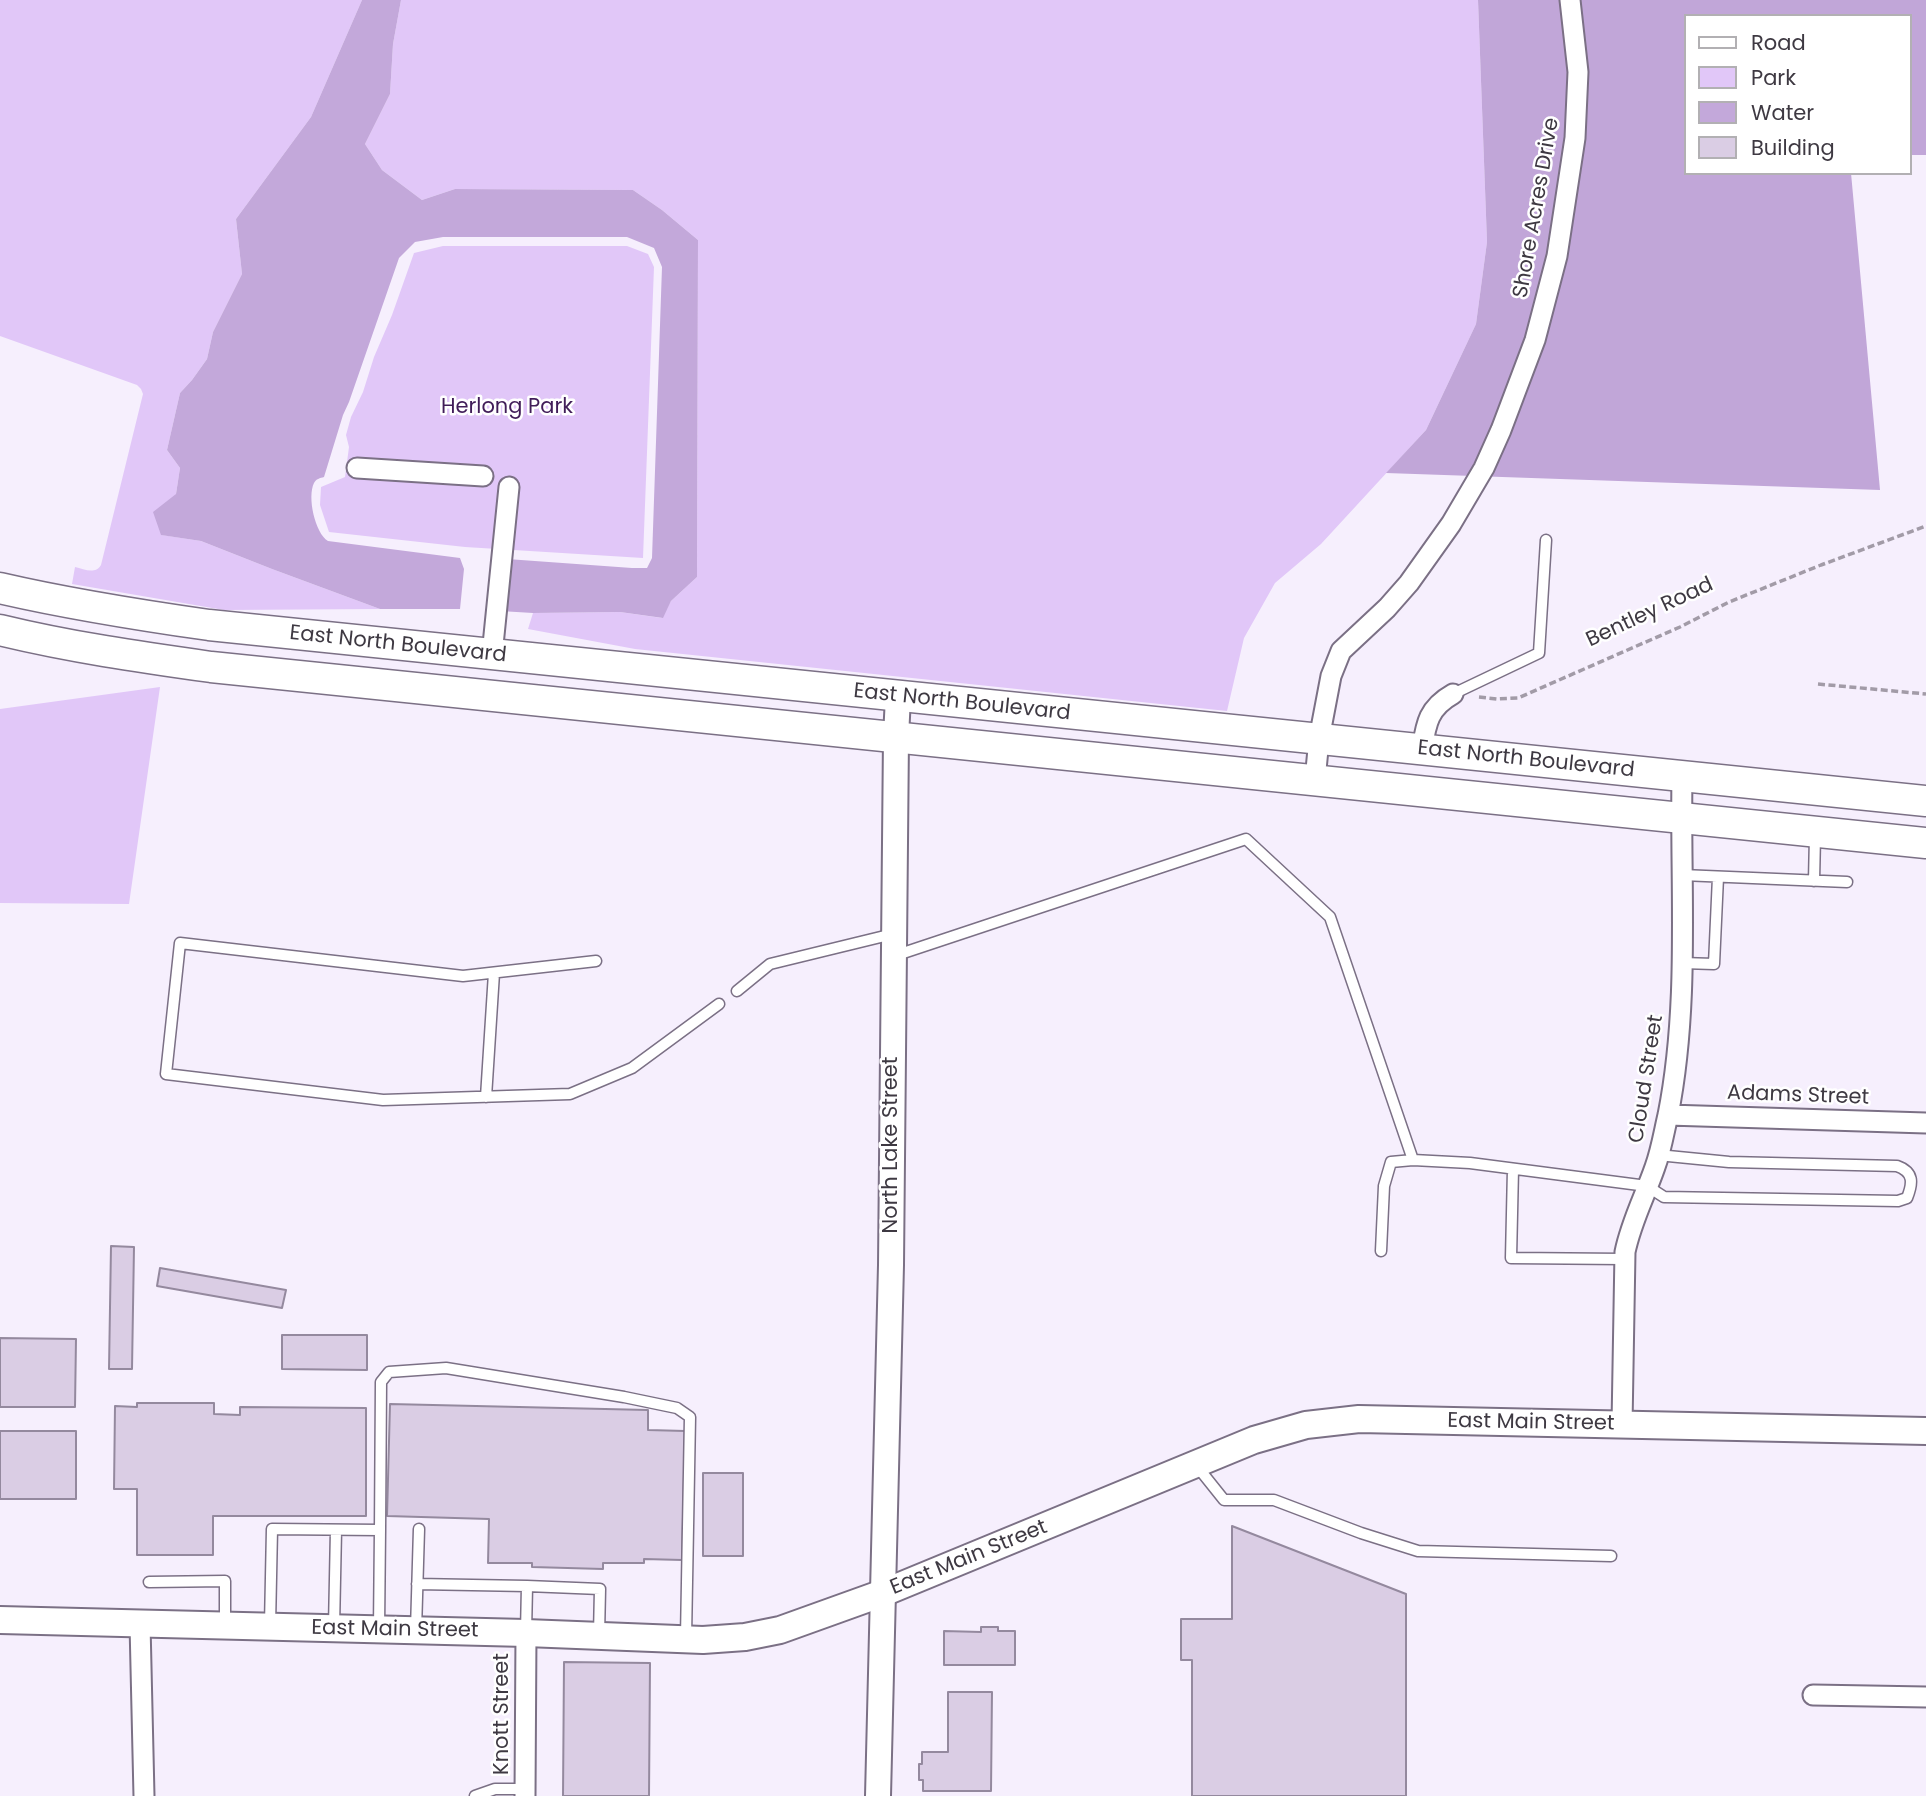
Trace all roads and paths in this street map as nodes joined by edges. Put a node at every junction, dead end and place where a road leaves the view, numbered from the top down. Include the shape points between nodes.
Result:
1 (1570, 0) edge
2 (357, 468) dead end
3 (484, 476) dead end
4 (509, 487) dead end
5 (1926, 526) edge
6 (1546, 540) dead end
7 (0, 588) edge
8 (0, 630) edge
9 (492, 655) junction
10 (1818, 684) dead end
11 (1452, 694) junction
12 (1926, 694) edge
13 (487, 695) junction
14 (898, 696) junction
15 (896, 737) junction
16 (1319, 739) junction
17 (1422, 749) junction
18 (1682, 776) junction
19 (1315, 780) junction
20 (1926, 801) edge
21 (1681, 819) junction
22 (1815, 832) junction
23 (1926, 844) edge
24 (1681, 875) junction
25 (1718, 877) junction
26 (1814, 881) junction
27 (1847, 883) dead end
28 (894, 945) junction
29 (596, 961) dead end
30 (1682, 963) junction
31 (494, 973) junction
32 (737, 990) dead end
33 (719, 1004) dead end
34 (486, 1097) junction
35 (1668, 1115) junction
36 (1926, 1123) edge
37 (1658, 1155) junction
38 (1413, 1160) junction
39 (1513, 1169) junction
40 (1647, 1186) junction
41 (1381, 1251) dead end
42 (1624, 1259) junction
43 (1622, 1425) junction
44 (1926, 1431) edge
45 (1195, 1464) junction
46 (419, 1529) dead end
47 (336, 1530) junction
48 (380, 1530) junction
49 (1611, 1556) dead end
50 (149, 1581) dead end
51 (417, 1584) junction
52 (527, 1586) junction
53 (883, 1593) junction
54 (0, 1620) edge
55 (140, 1623) junction
56 (225, 1626) junction
57 (270, 1627) junction
58 (334, 1628) junction
59 (379, 1629) junction
60 (416, 1630) junction
61 (526, 1633) junction
62 (599, 1636) junction
63 (686, 1639) junction
64 (1813, 1695) dead end
65 (1926, 1698) edge
66 (525, 1792) edge
67 (144, 1796) edge
68 (475, 1796) edge
69 (878, 1796) edge

1 - 16 street, Shore Acres Drive via 1578,72 1575,138 1557,256 1535,340 1501,430 1451,524 1409,583 1341,651 1331,676
2 - 3 street
4 - 9 street
5 - 11 path, Bentley Road via 1729,602 1518,698
6 - 11 lane via 1539,653
7 - 9 main road, East North Boulevard via 209,625
8 - 13 main road, East North Boulevard via 211,667
9 - 13 main road
9 - 14 main road, East North Boulevard
10 - 12 path
11 - 17 street via 1431,712
13 - 15 main road, East North Boulevard
14 - 15 street, North Lake Street
14 - 16 main road, East North Boulevard
15 - 19 main road, East North Boulevard
15 - 28 street, North Lake Street
16 - 17 main road, East North Boulevard
16 - 19 street, Shore Acres Drive
17 - 18 main road, East North Boulevard
18 - 20 main road, East North Boulevard
18 - 21 street, Cloud Street
19 - 21 main road, East North Boulevard
21 - 22 main road, East North Boulevard
21 - 24 street, Cloud Street
22 - 23 main road, East North Boulevard
22 - 26 lane
24 - 25 lane
24 - 30 street, Cloud Street
25 - 26 lane
25 - 30 lane via 1714,964
26 - 27 lane
28 - 32 lane via 849,944 770,964
28 - 38 lane via 1247,839 1330,917
28 - 53 street, North Lake Street
29 - 31 lane
30 - 35 street, Cloud Street via 1678,1046
31 - 34 lane
31 - 34 lane via 463,976 180,943 166,1074 383,1100
33 - 34 lane via 632,1068 569,1094
35 - 36 street, Adams Street
35 - 37 street, Cloud Street
37 - 40 street, Cloud Street
37 - 40 lane via 1729,1162 1897,1166 1906,1169 1911,1188 1907,1198 1898,1201 1664,1197
38 - 39 lane
38 - 41 lane via 1391,1162 1384,1186
39 - 40 lane
39 - 42 lane via 1511,1258
40 - 42 street, Cloud Street
42 - 43 street, Cloud Street
43 - 44 main road, East Main Street
43 - 45 main road, East Main Street via 1359,1419 1306,1425
45 - 49 lane via 1224,1500 1274,1500 1418,1551
45 - 53 main road, East Main Street
46 - 51 lane
47 - 48 lane
47 - 57 lane via 271,1529
47 - 58 lane
48 - 59 lane
48 - 63 lane via 381,1382 389,1372 446,1368 677,1408 690,1417
50 - 56 lane via 225,1581
51 - 52 lane
51 - 60 lane
52 - 61 lane
52 - 62 lane via 600,1589
53 - 63 main road, East Main Street via 780,1630 745,1637
53 - 69 street, North Lake Street
54 - 55 main road, East Main Street
55 - 56 main road, East Main Street
55 - 67 street
56 - 57 main road, East Main Street
57 - 58 main road, East Main Street
58 - 59 main road, East Main Street
59 - 60 main road, East Main Street
60 - 61 main road, East Main Street
61 - 62 main road, East Main Street
61 - 66 street, Knott Street
62 - 63 main road, East Main Street
64 - 65 street
66 - 68 lane via 495,1789

